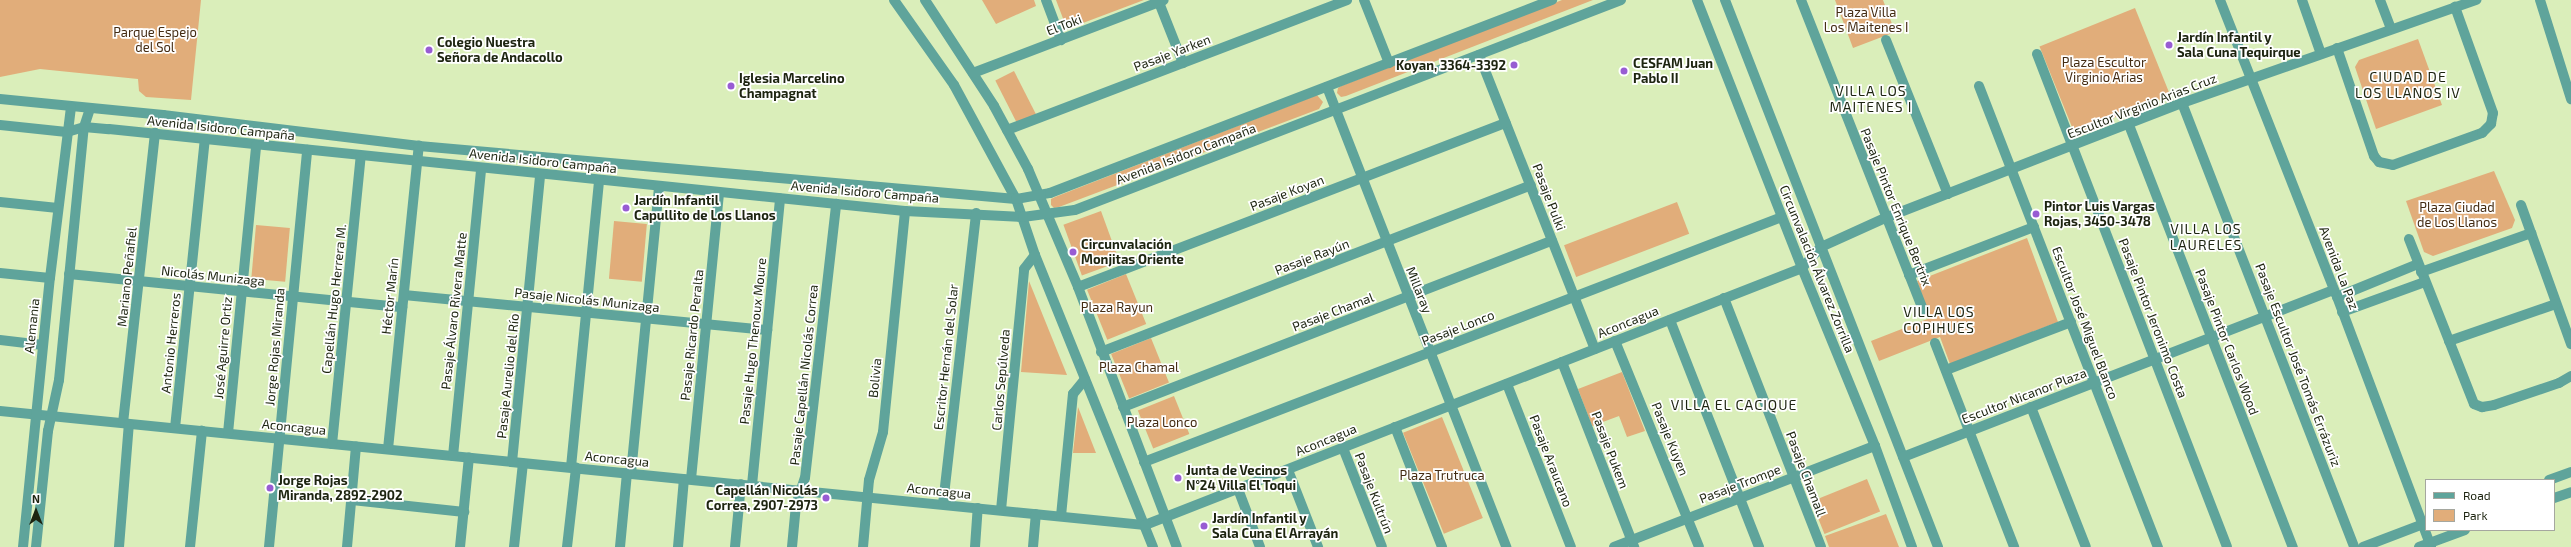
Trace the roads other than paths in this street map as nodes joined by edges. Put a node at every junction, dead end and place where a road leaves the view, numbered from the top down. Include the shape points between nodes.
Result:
1 (894, 0) edge
2 (925, 0) edge
3 (1046, 0) edge
4 (1347, 0) edge
5 (1364, 0) edge
6 (1552, 0) edge
7 (1621, 0) edge
8 (1697, 0) edge
9 (1725, 0) edge
10 (1801, 0) edge
11 (2220, 0) edge
12 (2302, 0) edge
13 (2380, 0) edge
14 (2476, 0) edge
15 (2540, 0) edge
16 (1160, 1) edge
17 (2456, 4) edge
18 (2391, 29) junction
19 (1061, 40) junction
20 (1886, 40) dead end
21 (2337, 48) junction
22 (1479, 54) junction
23 (2037, 54) dead end
24 (2321, 54) junction
25 (1184, 63) junction
26 (1389, 63) junction
27 (973, 73) junction
28 (2252, 78) junction
29 (1979, 86) dead end
30 (1327, 87) junction
31 (0, 99) edge
32 (2571, 99) edge
33 (2182, 103) junction
34 (71, 107) junction
35 (90, 109) junction
36 (1336, 110) junction
37 (1506, 123) junction
38 (0, 125) edge
39 (2129, 125) junction
40 (84, 127) junction
41 (1007, 130) junction
42 (67, 132) junction
43 (155, 133) junction
44 (205, 140) junction
45 (256, 145) junction
46 (419, 146) junction
47 (2072, 147) junction
48 (308, 150) junction
49 (361, 156) junction
50 (418, 162) junction
51 (481, 168) junction
52 (2012, 169) junction
53 (540, 174) junction
54 (1361, 179) junction
55 (599, 180) junction
56 (1531, 185) junction
57 (658, 186) junction
58 (719, 192) junction
59 (1948, 194) junction
60 (1038, 197) junction
61 (780, 198) junction
62 (1016, 199) junction
63 (0, 202) edge
64 (836, 204) junction
65 (2521, 205) dead end
66 (58, 208) junction
67 (905, 211) junction
68 (976, 213) junction
69 (1046, 215) junction
70 (1023, 217) junction
71 (1782, 217) junction
72 (1885, 218) junction
73 (2034, 227) junction
74 (2531, 233) junction
75 (2409, 239) dead end
76 (1552, 241) junction
77 (1386, 242) junction
78 (1821, 247) junction
79 (1035, 256) junction
80 (1802, 268) junction
81 (2419, 268) junction
82 (0, 273) edge
83 (69, 274) junction
84 (1910, 275) junction
85 (50, 278) junction
86 (140, 281) junction
87 (2425, 282) junction
88 (190, 286) junction
89 (1078, 287) junction
90 (241, 291) junction
91 (2336, 294) junction
92 (404, 295) junction
93 (293, 296) junction
94 (1408, 297) junction
95 (1574, 297) junction
96 (1724, 298) junction
97 (347, 302) junction
98 (468, 302) junction
99 (2556, 304) junction
100 (402, 307) junction
101 (527, 307) junction
102 (1924, 312) dead end
103 (2342, 312) junction
104 (586, 313) junction
105 (2265, 317) junction
106 (646, 319) junction
107 (1670, 320) junction
108 (2071, 322) junction
109 (706, 325) junction
110 (767, 330) junction
111 (2212, 338) junction
112 (0, 340) edge
113 (2448, 340) junction
114 (1616, 341) junction
115 (1935, 343) dead end
116 (2571, 344) edge
117 (43, 345) junction
118 (1595, 349) junction
119 (1102, 352) junction
120 (1430, 352) junction
121 (2156, 360) junction
122 (1562, 362) junction
123 (1946, 370) junction
124 (2571, 376) edge
125 (1085, 379) junction
126 (2094, 383) junction
127 (1507, 384) junction
128 (1451, 406) junction
129 (1123, 407) junction
130 (2031, 407) junction
131 (0, 411) edge
132 (36, 414) junction
133 (52, 416) junction
134 (126, 423) junction
135 (1395, 427) junction
136 (175, 428) junction
137 (202, 431) junction
138 (1969, 431) junction
139 (228, 433) junction
140 (280, 438) junction
141 (332, 444) junction
142 (356, 446) junction
143 (1875, 446) junction
144 (1343, 448) junction
145 (388, 449) junction
146 (453, 456) junction
147 (469, 457) junction
148 (1903, 457) junction
149 (512, 462) junction
150 (1144, 462) junction
151 (523, 463) junction
152 (573, 468) junction
153 (1288, 470) junction
154 (2571, 472) edge
155 (629, 473) junction
156 (1794, 478) junction
157 (687, 479) junction
158 (2552, 479) edge
159 (741, 484) junction
160 (752, 485) junction
161 (1238, 489) junction
162 (801, 490) junction
163 (2571, 492) edge
164 (868, 497) junction
165 (1740, 498) junction
166 (2555, 498) edge
167 (352, 500) junction
168 (943, 504) junction
169 (978, 508) junction
170 (1002, 510) junction
171 (464, 512) junction
172 (1036, 514) junction
173 (1061, 516) junction
174 (1166, 518) junction
175 (1688, 518) junction
176 (2424, 524) edge
177 (1145, 525) junction
178 (2426, 531) edge
179 (2463, 531) edge
180 (1633, 544) edge
181 (2430, 545) edge
182 (23, 547) edge
183 (36, 547) edge
184 (119, 547) edge
185 (190, 547) edge
186 (269, 547) edge
187 (347, 547) edge
188 (460, 547) edge
189 (514, 547) edge
190 (567, 547) edge
191 (620, 547) edge
192 (678, 547) edge
193 (735, 547) edge
194 (792, 547) edge
195 (864, 547) edge
196 (975, 547) edge
197 (1033, 547) edge
198 (1153, 547) edge
199 (1177, 547) edge
200 (1260, 547) edge
201 (1318, 547) edge
202 (1382, 547) edge
203 (1442, 547) edge
204 (1506, 547) edge
205 (1571, 547) edge
206 (1614, 547) edge
207 (1699, 547) edge
208 (1759, 547) edge
209 (1821, 547) edge
210 (1912, 547) edge
211 (1938, 547) edge
212 (2014, 547) edge
213 (2086, 547) edge
214 (2158, 547) edge
215 (2227, 547) edge
216 (2293, 547) edge
217 (2354, 547) edge
218 (2363, 547) edge
219 (2419, 547) edge

1 - 62 street via 954,85
2 - 27 street
3 - 19 street
4 - 25 street, Pasaje Yarken
5 - 26 street
6 - 26 street, Avenida Isidoro Campaña
7 - 22 street, Avenida Isidoro Campaña
8 - 71 street, Circunvalación Álvarez Zorrilla
9 - 78 street, Circunvalación Álvarez Zorrilla
10 - 72 street, Pasaje Pintor Enrique Bertrix
11 - 28 street, Avenida La Paz
12 - 24 street
13 - 18 street
14 - 17 street, Escultor Virginio Arias Cruz
15 - 32 street
16 - 19 street, El Toki
16 - 25 street
17 - 18 street, Escultor Virginio Arias Cruz
17 - 21 street via 2492,114 2491,124 2482,134 2393,165 2379,162 2374,156
18 - 21 street, Escultor Virginio Arias Cruz
19 - 27 street, El Toki
20 - 59 street
21 - 24 street, Escultor Virginio Arias Cruz
22 - 36 street, Avenida Isidoro Campaña
22 - 37 street, Pasaje Pulki
23 - 47 street, Pasaje Pintor Jeronimo Costa
24 - 28 street, Escultor Virginio Arias Cruz
25 - 41 street, Pasaje Yarken
26 - 30 street, Avenida Isidoro Campaña
27 - 41 street
28 - 33 street, Escultor Virginio Arias Cruz
28 - 91 street, Avenida La Paz
29 - 52 street, Escultor José Miguel Blanco
30 - 36 street, Millaray
30 - 60 street, Avenida Isidoro Campaña
31 - 34 street, Avenida Isidoro Campaña
33 - 39 street, Escultor Virginio Arias Cruz
33 - 105 street, Pasaje Escultor José Tomás Errázuriz
34 - 35 street, Avenida Isidoro Campaña
34 - 42 street, Alemania
35 - 40 street
35 - 46 street, Avenida Isidoro Campaña via 163,115
36 - 54 street, Millaray
36 - 69 street, Avenida Isidoro Campaña via 1074,210
37 - 54 street, Pasaje Koyan
37 - 56 street, Pasaje Pulki
38 - 42 street, Avenida Isidoro Campaña
39 - 47 street, Escultor Virginio Arias Cruz
39 - 111 street, Pasaje Pintor Carlos Wood
40 - 42 street, Avenida Isidoro Campaña
40 - 43 street, Avenida Isidoro Campaña
40 - 83 street
41 - 60 street via 1028,169
42 - 66 street, Alemania
43 - 44 street, Avenida Isidoro Campaña
43 - 86 street, Mariano Peñafiel
44 - 45 street, Avenida Isidoro Campaña
44 - 88 street, Antonio Herreros
45 - 48 street, Avenida Isidoro Campaña
45 - 90 street, José Aguirre Ortiz
46 - 50 street, Héctor Marín
46 - 62 street, Avenida Isidoro Campaña
47 - 52 street, Escultor Virginio Arias Cruz
47 - 121 street, Pasaje Pintor Jeronimo Costa
48 - 49 street, Avenida Isidoro Campaña
48 - 93 street, Jorge Rojas Miranda
49 - 50 street, Avenida Isidoro Campaña
49 - 97 street, Capellán Hugo Herrera M.
50 - 51 street, Avenida Isidoro Campaña
50 - 92 street, Héctor Marín
51 - 53 street, Avenida Isidoro Campaña
51 - 98 street, Pasaje Álvaro Rivera Matte
52 - 59 street, Escultor Virginio Arias Cruz
52 - 73 street, Escultor José Miguel Blanco
53 - 55 street, Avenida Isidoro Campaña
53 - 101 street, Pasaje Aurelio del Río
54 - 77 street, Millaray
54 - 89 street, Pasaje Koyan
55 - 57 street, Avenida Isidoro Campaña
55 - 104 street
56 - 76 street, Pasaje Pulki
56 - 77 street, Pasaje Rayún
57 - 58 street, Avenida Isidoro Campaña
57 - 106 street
58 - 61 street, Avenida Isidoro Campaña
58 - 109 street, Pasaje Ricardo Peralta
59 - 72 street, Escultor Virginio Arias Cruz
60 - 62 street, Avenida Isidoro Campaña
60 - 69 street
61 - 64 street, Avenida Isidoro Campaña
61 - 110 street, Pasaje Hugo Thenoux Moure
62 - 70 street
63 - 66 street
64 - 67 street, Avenida Isidoro Campaña
64 - 162 street, Pasaje Capellán Nicolás Correa via 805,478
65 - 74 street
66 - 85 street, Alemania
67 - 68 street, Avenida Isidoro Campaña
67 - 164 street, Bolivia via 883,432 869,480
68 - 70 street, Avenida Isidoro Campaña
68 - 168 street, Escritor Hernán del Solar
69 - 70 street, Avenida Isidoro Campaña
69 - 89 street
70 - 79 street
71 - 80 street, Circunvalación Álvarez Zorrilla
71 - 95 street, Pasaje Lonco
72 - 78 street, Escultor Virginio Arias Cruz
72 - 84 street, Pasaje Pintor Enrique Bertrix
73 - 84 street
73 - 108 street, Escultor José Miguel Blanco
74 - 81 street, Escultor Nicanor Plaza
74 - 99 street
75 - 81 street
76 - 94 street, Pasaje Chamal
76 - 95 street, Pasaje Pulki
77 - 94 street, Millaray
77 - 119 street, Pasaje Rayún
78 - 80 street, Aconcagua
78 - 148 street, Circunvalación Álvarez Zorrilla
79 - 125 street
79 - 170 street, Carlos Sepúlveda via 1024,269
80 - 96 street, Aconcagua
80 - 143 street, Circunvalación Álvarez Zorrilla
81 - 87 street
81 - 91 street, Escultor Nicanor Plaza
82 - 85 street
83 - 86 street, Nicolás Munizaga
83 - 133 street via 59,380
84 - 102 street, Pasaje Pintor Enrique Bertrix
85 - 117 street, Alemania
86 - 88 street, Nicolás Munizaga
86 - 134 street, Mariano Peñafiel
87 - 103 street
87 - 113 street
88 - 90 street, Nicolás Munizaga
88 - 136 street, Antonio Herreros
89 - 119 street
90 - 93 street, Nicolás Munizaga
90 - 139 street, José Aguirre Ortiz
91 - 103 street, Avenida La Paz
91 - 105 street, Escultor Nicanor Plaza
92 - 98 street, Pasaje Nicolás Munizaga
92 - 100 street, Héctor Marín
93 - 97 street, Nicolás Munizaga
93 - 140 street, Jorge Rojas Miranda
94 - 120 street, Millaray
94 - 129 street, Pasaje Chamal
95 - 118 street, Pasaje Pulki
95 - 120 street, Pasaje Lonco
96 - 107 street, Aconcagua
96 - 156 street, Pasaje Chamall
97 - 100 street, Nicolás Munizaga
97 - 141 street, Capellán Hugo Herrera M.
98 - 101 street, Pasaje Nicolás Munizaga
98 - 146 street, Pasaje Álvaro Rivera Matte
99 - 113 street
99 - 116 street
100 - 145 street, Héctor Marín
101 - 104 street, Pasaje Nicolás Munizaga
101 - 149 street, Pasaje Aurelio del Río
103 - 176 street, Avenida La Paz
104 - 106 street, Pasaje Nicolás Munizaga
104 - 152 street
105 - 111 street, Escultor Nicanor Plaza
105 - 217 street, Pasaje Escultor José Tomás Errázuriz
106 - 109 street, Pasaje Nicolás Munizaga
106 - 155 street
107 - 114 street, Aconcagua
107 - 165 street
108 - 123 street
108 - 126 street, Escultor José Miguel Blanco
109 - 110 street, Pasaje Nicolás Munizaga
109 - 157 street, Pasaje Ricardo Peralta
110 - 160 street, Pasaje Hugo Thenoux Moure
111 - 121 street, Escultor Nicanor Plaza
111 - 216 street, Pasaje Pintor Carlos Wood
112 - 117 street
113 - 124 street via 2469,395 2474,404 2482,407 2559,383
114 - 118 street, Aconcagua
114 - 175 street, Pasaje Kuyen
115 - 123 street
117 - 132 street, Alemania
118 - 122 street, Aconcagua
119 - 129 street
120 - 128 street, Millaray
120 - 150 street, Pasaje Lonco
121 - 126 street, Escultor Nicanor Plaza
121 - 215 street, Pasaje Pintor Jeronimo Costa
122 - 127 street, Aconcagua
122 - 180 street, Pasaje Pukem
123 - 138 street
125 - 173 street via 1074,394
125 - 177 street
126 - 130 street, Escultor Nicanor Plaza
126 - 214 street, Escultor José Miguel Blanco
127 - 128 street, Aconcagua
127 - 205 street, Pasaje Araucano
128 - 135 street, Aconcagua
128 - 204 street, Millaray
129 - 150 street
130 - 138 street, Escultor Nicanor Plaza
130 - 213 street
131 - 132 street, Aconcagua
132 - 133 street, Aconcagua
132 - 182 street, Alemania
133 - 134 street, Aconcagua
133 - 183 street via 48,431
134 - 136 street, Aconcagua
134 - 184 street, Mariano Peñafiel
135 - 144 street, Aconcagua
135 - 203 street
136 - 137 street, Aconcagua
137 - 139 street, Aconcagua
137 - 185 street
138 - 148 street, Escultor Nicanor Plaza
138 - 212 street
139 - 140 street, Aconcagua
140 - 141 street, Aconcagua
140 - 186 street, Jorge Rojas Miranda
141 - 142 street, Aconcagua
142 - 145 street, Aconcagua
142 - 167 street
143 - 156 street, Pasaje Trompe
143 - 210 street, Circunvalación Álvarez Zorrilla
144 - 153 street, Aconcagua
144 - 202 street, Pasaje Kultrún
145 - 146 street, Aconcagua
146 - 147 street, Aconcagua
147 - 149 street, Aconcagua
147 - 171 street
148 - 211 street, Circunvalación Álvarez Zorrilla
149 - 151 street, Aconcagua
150 - 174 street
151 - 152 street, Aconcagua
151 - 189 street
152 - 155 street, Aconcagua
152 - 190 street
153 - 161 street, Aconcagua
153 - 201 street
154 - 158 street
155 - 157 street, Aconcagua
155 - 191 street
156 - 165 street, Pasaje Trompe
156 - 209 street, Pasaje Chamall
157 - 159 street, Aconcagua
157 - 192 street, Pasaje Ricardo Peralta
159 - 160 street, Aconcagua
159 - 193 street
160 - 162 street, Aconcagua
161 - 174 street, Aconcagua
161 - 200 street
162 - 164 street, Aconcagua
162 - 194 street, Pasaje Capellán Nicolás Correa via 796,505
163 - 166 street
164 - 168 street, Aconcagua
164 - 195 street, Bolivia
165 - 175 street, Pasaje Trompe
165 - 208 street
167 - 171 street
167 - 187 street
168 - 169 street, Aconcagua
169 - 170 street, Aconcagua
169 - 196 street
170 - 172 street, Aconcagua
171 - 188 street
172 - 173 street, Aconcagua
172 - 197 street
173 - 177 street, Aconcagua
174 - 177 street, Aconcagua
174 - 199 street
175 - 180 street, Pasaje Trompe
175 - 207 street, Pasaje Kuyen
176 - 218 street
177 - 198 street
178 - 181 street, Avenida La Paz
179 - 181 street
180 - 206 street, Pasaje Trompe
181 - 219 street

